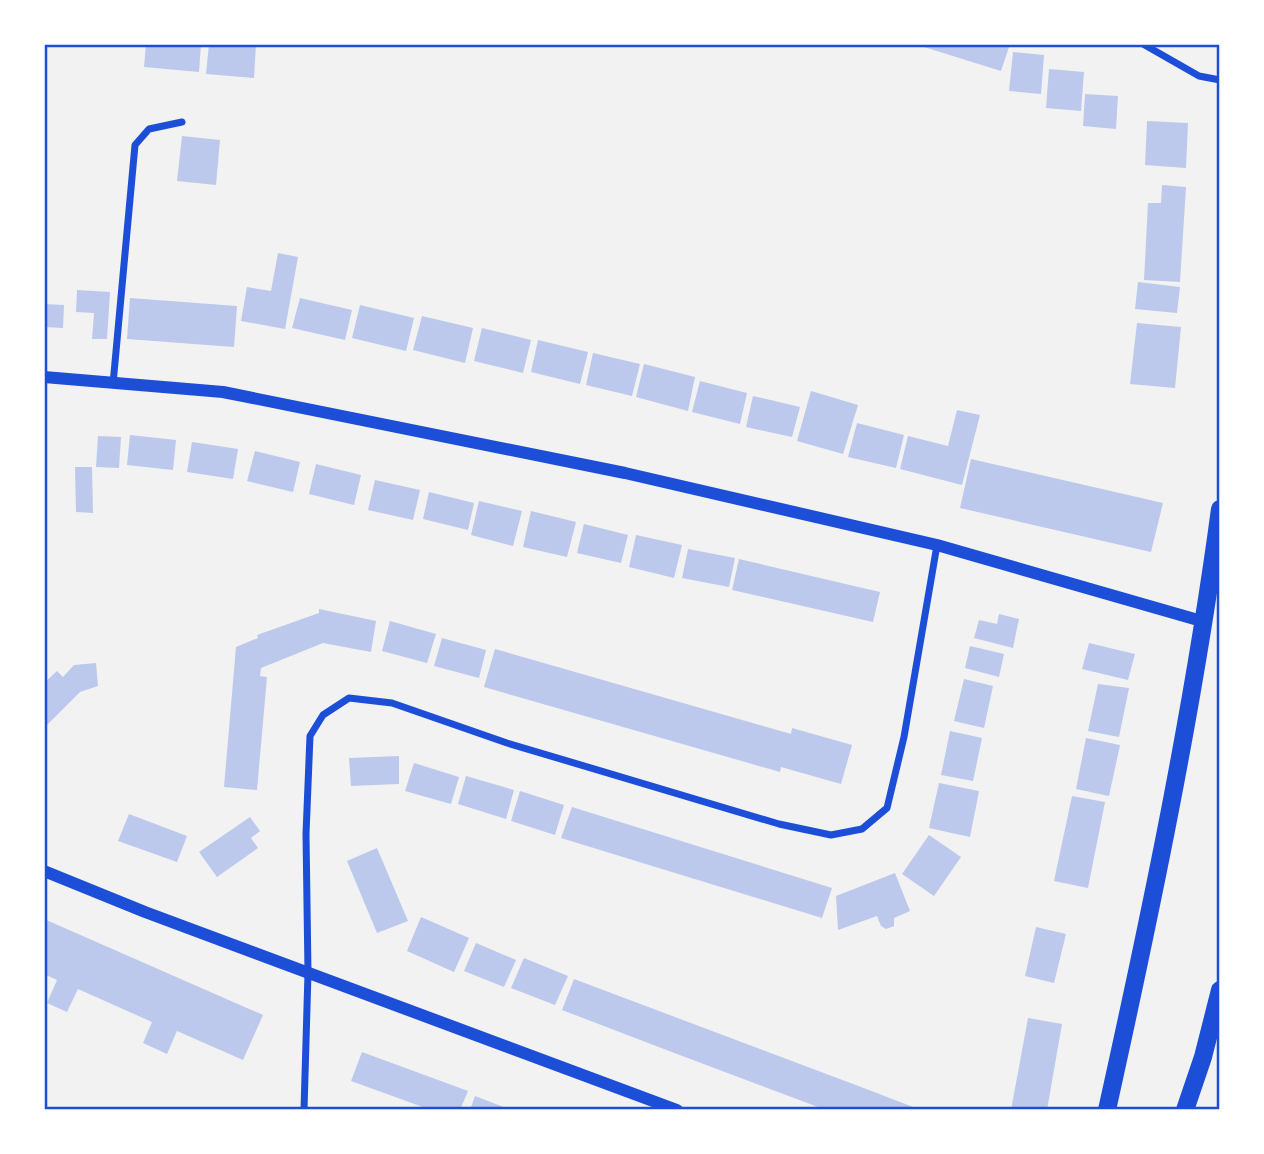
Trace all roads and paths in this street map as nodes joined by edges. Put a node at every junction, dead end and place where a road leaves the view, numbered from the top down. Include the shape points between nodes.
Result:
1 (1143, 44) edge
2 (1220, 80) edge
3 (182, 122) dead end
4 (44, 377) edge
5 (113, 384) junction
6 (1220, 509) edge
7 (937, 545) junction
8 (1213, 624) edge
9 (44, 871) edge
10 (308, 973) junction
11 (1220, 990) edge
12 (304, 1110) edge
13 (677, 1110) edge
14 (1107, 1110) edge
15 (1185, 1110) edge

1 - 2 street via 1199,75
3 - 5 street via 149,129 135,145
4 - 5 street
5 - 7 street via 223,392 625,473
6 - 8 main road
7 - 8 street
7 - 10 street via 887,808 862,829 831,835 779,824 507,743 392,703 349,698 323,715 310,736
8 - 14 main road
9 - 10 street
10 - 12 street
10 - 13 street
11 - 15 main road

